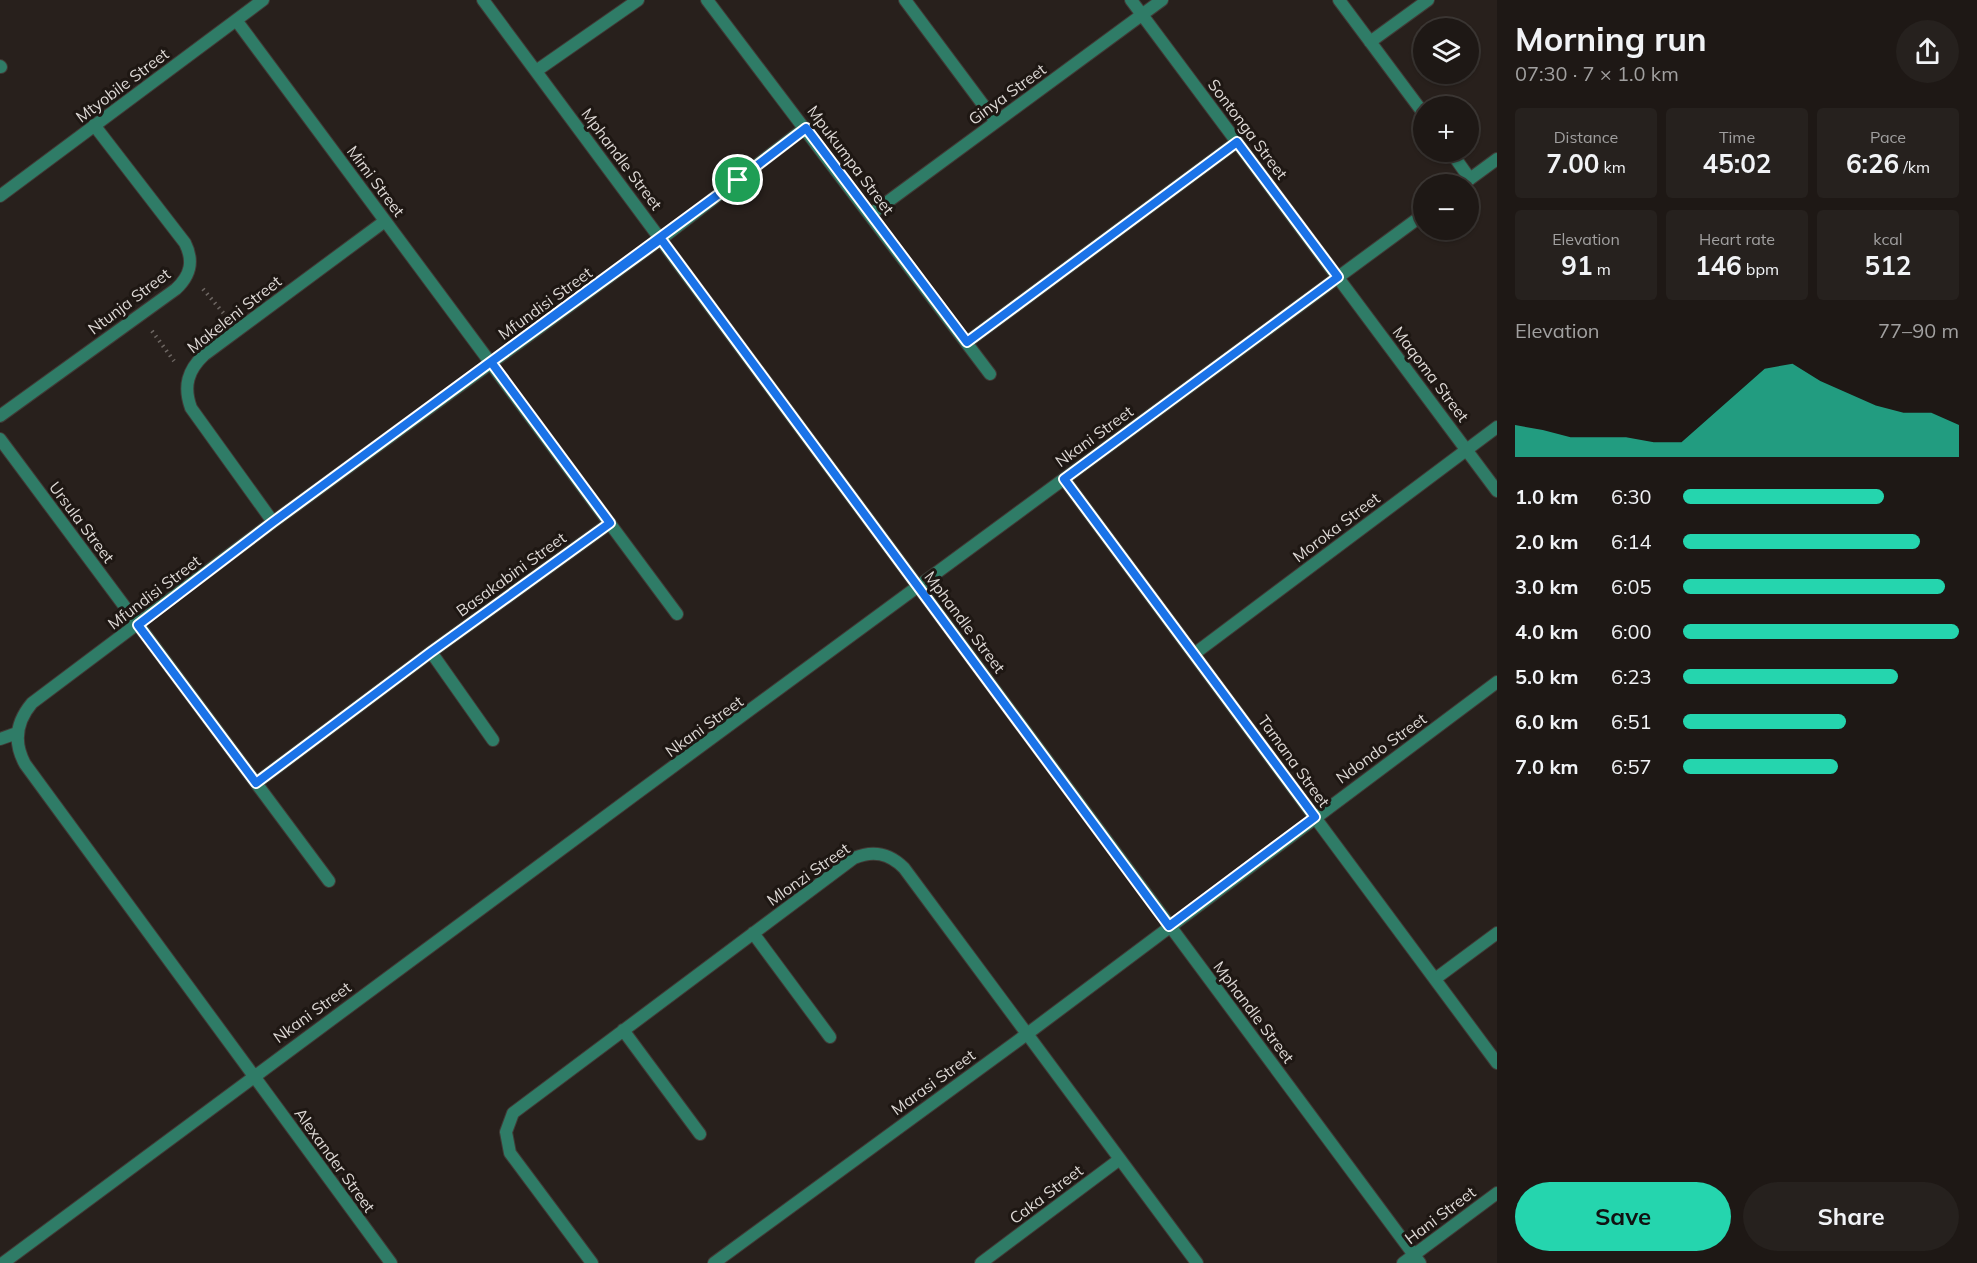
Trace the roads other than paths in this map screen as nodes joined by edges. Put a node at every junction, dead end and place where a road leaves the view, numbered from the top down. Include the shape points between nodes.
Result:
1 (263, 0) edge
2 (483, 0) edge
3 (638, 0) edge
4 (708, 0) edge
5 (905, 0) edge
6 (1131, 0) edge
7 (1162, 0) edge
8 (1339, 0) edge
9 (1428, 0) edge
10 (1143, 15) junction
11 (236, 20) junction
12 (1370, 42) junction
13 (536, 71) junction
14 (1413, 99) edge
15 (996, 122) junction
16 (94, 126) junction
17 (806, 128) junction
18 (1237, 142) junction
19 (1497, 159) edge
20 (1477, 174) edge
21 (0, 196) edge
22 (871, 214) junction
23 (385, 221) junction
24 (1413, 222) edge
25 (661, 239) junction
26 (1338, 277) junction
27 (967, 342) junction
28 (491, 362) junction
29 (990, 374) dead end
30 (0, 416) edge
31 (1497, 427) edge
32 (0, 439) edge
33 (1467, 450) junction
34 (1064, 479) junction
35 (1497, 491) edge
36 (273, 522) junction
37 (610, 523) junction
38 (918, 587) junction
39 (677, 614) dead end
40 (138, 625) junction
41 (431, 652) junction
42 (1194, 654) junction
43 (1497, 682) edge
44 (17, 733) junction
45 (0, 739) edge
46 (493, 740) dead end
47 (256, 783) junction
48 (1315, 817) junction
49 (329, 881) dead end
50 (1169, 926) junction
51 (753, 933) junction
52 (1497, 933) edge
53 (1435, 979) junction
54 (622, 1030) junction
55 (1027, 1034) junction
56 (830, 1037) dead end
57 (1497, 1063) edge
58 (253, 1076) junction
59 (700, 1134) dead end
60 (1120, 1159) junction
61 (1497, 1193) edge
62 (1417, 1259) edge
63 (989, 1261) edge
64 (3, 1263) edge
65 (391, 1263) edge
66 (592, 1263) edge
67 (714, 1263) edge
68 (1197, 1263) edge
69 (1403, 1263) edge

1 - 11 street, Mtyobile Street
2 - 13 street, Mphandle Street
3 - 13 street
4 - 17 street, Mpukumpa Street
5 - 15 street
6 - 10 street, Sontonga Street
7 - 10 street, Ginya Street
8 - 12 street
9 - 12 street
10 - 15 street, Ginya Street
10 - 18 street, Sontonga Street
11 - 16 street, Mtyobile Street
11 - 23 street, Mimi Street
12 - 14 street
13 - 25 street, Mphandle Street
15 - 22 street, Ginya Street
16 - 21 street, Mtyobile Street
16 - 30 street, Ntunja Street via 185,243 190,253 189,272 176,289
17 - 22 street, Mpukumpa Street
17 - 25 street, Mfundisi Street
18 - 26 street, Sontonga Street
18 - 27 street
19 - 20 street
22 - 27 street, Mpukumpa Street
23 - 28 street, Mimi Street
23 - 36 street, Makeleni Street via 197,362 188,379 186,389 191,408
24 - 26 street, Nkani Street
25 - 28 street, Mfundisi Street
25 - 38 street, Mphandle Street
26 - 33 street, Maqoma Street
26 - 34 street, Nkani Street
27 - 29 street, Mpukumpa Street
28 - 36 street, Mfundisi Street
28 - 37 street
31 - 33 street, Moroka Street
32 - 40 street, Ursula Street
33 - 35 street, Maqoma Street
33 - 42 street, Moroka Street
34 - 38 street, Nkani Street
34 - 42 street, Tamana Street
36 - 40 street, Mfundisi Street
37 - 39 street
37 - 41 street, Basakabini Street
38 - 50 street, Mphandle Street
38 - 58 street, Nkani Street
40 - 44 street, Mfundisi Street via 32,703 19,722
40 - 47 street
41 - 46 street
41 - 47 street, Basakabini Street
42 - 48 street, Tamana Street
43 - 48 street, Ndondo Street
44 - 45 street
44 - 58 street via 24,764
47 - 49 street
48 - 50 street, Ndondo Street
48 - 53 street, Tamana Street
50 - 55 street, Marasi Street
50 - 62 street, Mphandle Street
51 - 54 street, Mlonzi Street
51 - 55 street, Mlonzi Street via 854,858 864,854 887,855 904,868
51 - 56 street
52 - 53 street
53 - 57 street, Tamana Street
54 - 59 street
54 - 66 street, Mlonzi Street via 513,1113 506,1132 510,1153
55 - 60 street, Mlonzi Street
55 - 67 street, Marasi Street
58 - 64 street, Nkani Street
58 - 65 street, Alexander Street
60 - 63 street, Caka Street
60 - 68 street, Mlonzi Street
61 - 62 street, Hani Street
62 - 69 street, Hani Street

